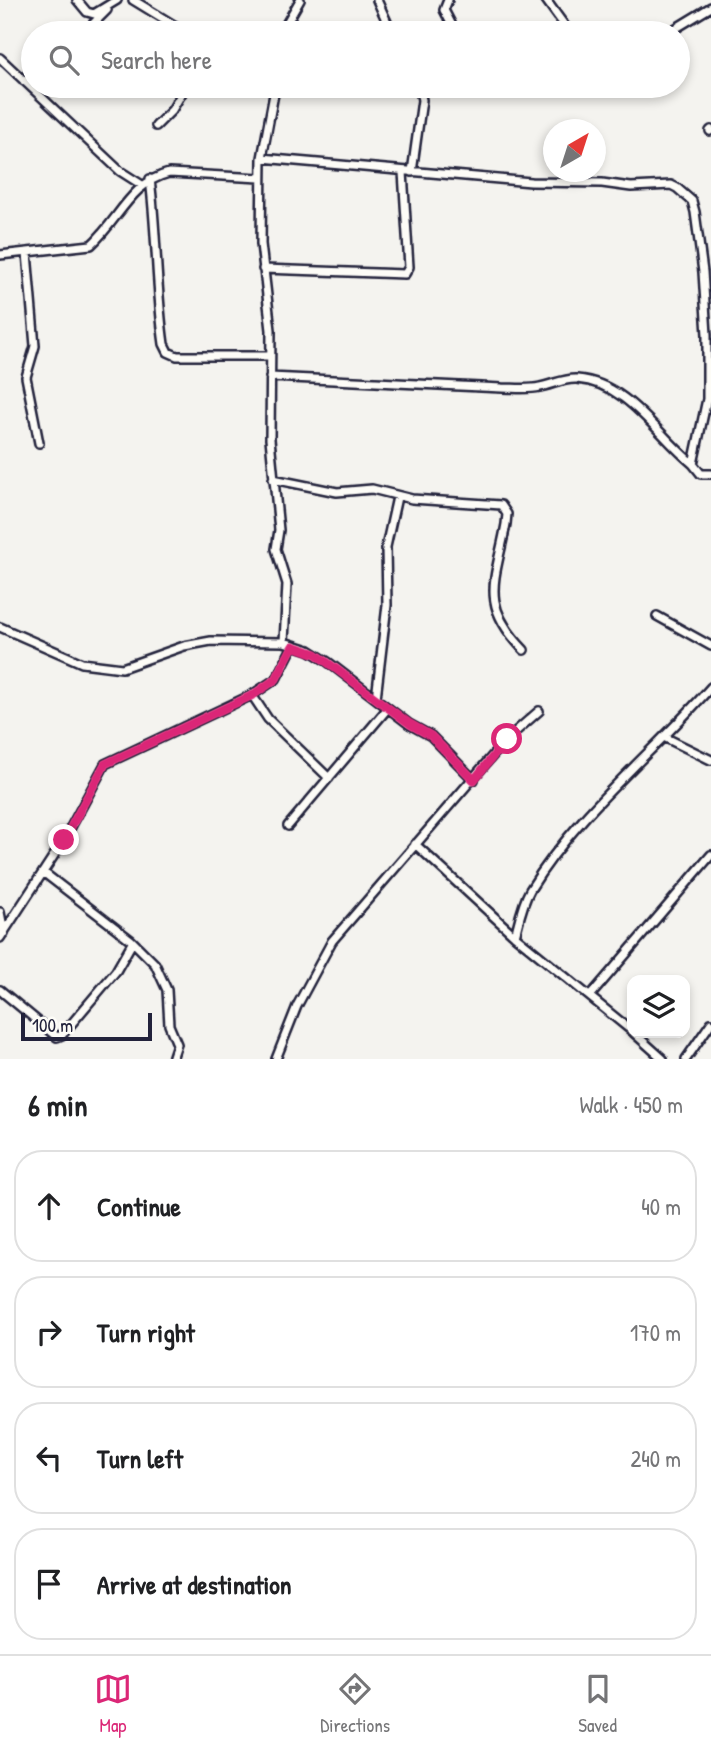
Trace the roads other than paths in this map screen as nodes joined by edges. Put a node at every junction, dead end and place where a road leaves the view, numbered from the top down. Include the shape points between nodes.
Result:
1 (77, 0) edge
2 (134, 0) edge
3 (300, 0) edge
4 (377, 0) edge
5 (448, 0) edge
6 (546, 0) edge
7 (114, 2) edge
8 (711, 7) edge
9 (96, 21) edge
10 (168, 21) edge
11 (288, 21) edge
12 (387, 21) edge
13 (449, 21) edge
14 (561, 21) edge
15 (688, 21) edge
16 (0, 58) edge
17 (21, 78) edge
18 (42, 98) edge
19 (179, 98) edge
20 (273, 98) edge
21 (422, 98) edge
22 (156, 126) dead end
23 (262, 158) junction
24 (403, 172) junction
25 (412, 172) junction
26 (260, 178) junction
27 (150, 179) junction
28 (142, 185) junction
29 (27, 253) junction
30 (0, 255) edge
31 (263, 269) junction
32 (270, 356) junction
33 (270, 377) junction
34 (39, 443) dead end
35 (693, 464) junction
36 (711, 474) edge
37 (274, 479) junction
38 (397, 498) junction
39 (657, 616) dead end
40 (0, 626) edge
41 (284, 642) junction
42 (293, 646) junction
43 (711, 646) edge
44 (524, 650) dead end
45 (711, 687) edge
46 (253, 695) junction
47 (376, 698) junction
48 (388, 708) junction
49 (539, 711) dead end
50 (666, 738) junction
51 (711, 760) edge
52 (329, 778) junction
53 (474, 780) junction
54 (288, 826) dead end
55 (415, 844) junction
56 (711, 855) edge
57 (43, 872) junction
58 (0, 912) edge
59 (2, 935) edge
60 (515, 936) junction
61 (132, 943) junction
62 (0, 990) edge
63 (591, 995) junction
64 (711, 1023) edge
65 (627, 1027) edge
66 (640, 1038) edge
67 (172, 1059) edge
68 (276, 1059) edge
69 (663, 1059) edge
70 (686, 1059) edge

1 - 7 street via 94,14
2 - 10 street
3 - 11 street
4 - 12 street
5 - 13 street via 443,10
6 - 14 street
7 - 9 street
8 - 15 street
16 - 17 street
18 - 28 street via 120,172
19 - 22 street
20 - 23 street
21 - 25 street
23 - 24 street
23 - 26 street
24 - 25 street
24 - 31 street via 409,267 405,274
25 - 35 street via 631,187 671,185 692,201 704,272 707,335 707,399
26 - 27 street via 169,173
26 - 31 street
27 - 28 street
27 - 32 street via 158,235 156,286 168,352 177,356
28 - 29 street via 90,245
29 - 30 street
29 - 34 street via 36,346 26,377
31 - 32 street
32 - 33 street
33 - 35 street via 502,388 584,380 610,389 639,409
33 - 37 street
35 - 36 street via 701,474
37 - 38 street via 337,492 372,489
37 - 41 street via 279,530 276,549 287,584
38 - 44 street via 494,503 504,508 506,524 492,590 505,629
38 - 47 street via 386,547 387,605
39 - 43 street
40 - 41 street via 82,663 122,668 211,641
41 - 42 street
42 - 46 street via 276,679
42 - 47 street via 316,654
45 - 50 street
46 - 52 street via 268,719
46 - 57 street via 105,764
47 - 48 street
48 - 52 street
48 - 53 street via 431,736
49 - 53 street via 507,739
50 - 51 street
50 - 60 street via 569,835 531,890
52 - 54 street
53 - 55 street
55 - 60 street
55 - 68 street via 332,941 297,1006
56 - 63 street
57 - 59 street
57 - 61 street
58 - 59 street
60 - 63 street
61 - 62 street via 116,971 57,1037
61 - 67 street via 155,964 167,990 169,1025 177,1044
63 - 65 street
64 - 70 street
66 - 69 street

